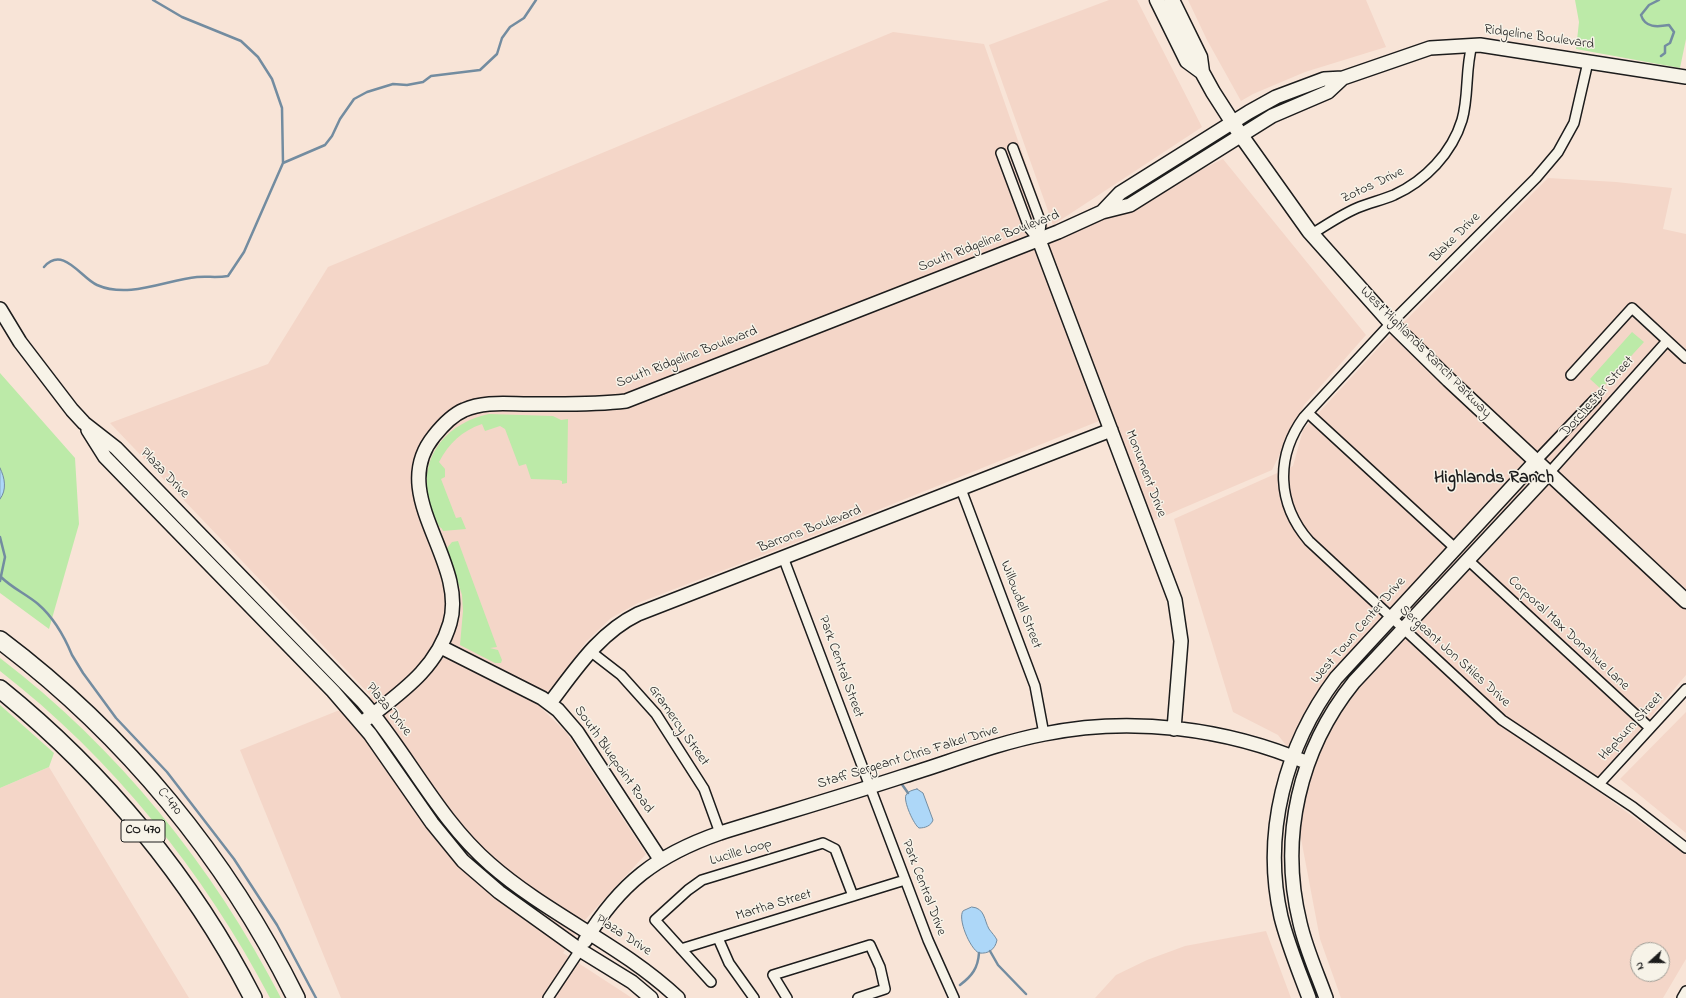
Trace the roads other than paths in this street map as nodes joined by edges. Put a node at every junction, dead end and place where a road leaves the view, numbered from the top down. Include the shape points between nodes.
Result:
1 (1157, 0) edge
2 (1172, 0) edge
3 (1472, 45) junction
4 (1588, 62) junction
5 (1202, 72) junction
6 (1686, 77) edge
7 (1342, 78) junction
8 (1232, 122) junction
9 (1240, 134) junction
10 (1013, 148) dead end
11 (1001, 154) dead end
12 (1102, 212) junction
13 (1312, 234) junction
14 (1039, 240) junction
15 (0, 309) edge
16 (1391, 323) junction
17 (1668, 341) junction
18 (1686, 358) edge
19 (1571, 375) dead end
20 (1596, 398) dead end
21 (1308, 413) junction
22 (84, 423) junction
23 (1111, 430) junction
24 (1536, 461) junction
25 (1549, 473) junction
26 (961, 489) junction
27 (165, 518) junction
28 (1455, 548) junction
29 (218, 552) junction
30 (783, 557) junction
31 (1468, 560) junction
32 (1686, 601) edge
33 (1391, 618) junction
34 (1403, 629) junction
35 (0, 640) edge
36 (441, 647) junction
37 (590, 651) junction
38 (0, 689) edge
39 (1686, 689) edge
40 (550, 703) junction
41 (373, 714) junction
42 (362, 723) junction
43 (1650, 728) junction
44 (1174, 729) junction
45 (1044, 734) junction
46 (1293, 756) junction
47 (1308, 762) junction
48 (1599, 784) junction
49 (870, 787) junction
50 (720, 833) junction
51 (1686, 848) edge
52 (660, 859) junction
53 (905, 880) junction
54 (853, 896) junction
55 (590, 934) junction
56 (718, 938) junction
57 (681, 949) junction
58 (580, 950) junction
59 (711, 982) dead end
60 (1686, 991) edge
61 (253, 998) edge
62 (296, 998) edge
63 (548, 998) edge
64 (651, 998) edge
65 (678, 998) edge
66 (754, 998) edge
67 (788, 998) edge
68 (858, 998) edge
69 (954, 998) edge
70 (1309, 998) edge
71 (1326, 998) edge
72 (1682, 998) edge

1 - 5 main road, West Highlands Ranch Parkway via 1187,61
2 - 5 main road, West Highlands Ranch Parkway via 1200,57
3 - 4 street, Ridgeline Boulevard via 1480,44
3 - 7 street, Ridgeline Boulevard via 1430,48
3 - 13 street, Zotos Drive via 1463,115 1458,130 1443,156 1422,177 1405,189 1356,209
4 - 6 street, Ridgeline Boulevard
4 - 16 street, Blake Drive via 1574,123 1558,152 1536,178
5 - 8 main road, West Highlands Ranch Parkway
7 - 8 street, Ridgeline Boulevard via 1324,79 1276,97
7 - 9 street, Ridgeline Boulevard via 1328,92 1278,113
8 - 9 main road, West Highlands Ranch Parkway
8 - 12 street, South Ridgeline Boulevard via 1120,193
9 - 12 street, South Ridgeline Boulevard via 1130,205
9 - 13 main road, West Highlands Ranch Parkway
10 - 14 street, Monument Drive via 1041,224
11 - 14 street, Monument Drive via 1029,228
12 - 14 street, South Ridgeline Boulevard
13 - 16 main road, West Highlands Ranch Parkway
14 - 23 street, Monument Drive
14 - 36 street, South Ridgeline Boulevard via 626,400 599,404 485,404 463,410 442,426 427,444 420,465 419,485 423,508 448,575 453,601 450,622
15 - 22 street, Plaza Drive via 44,375
16 - 21 street, Blake Drive
16 - 24 main road, West Highlands Ranch Parkway
17 - 18 street
17 - 19 street via 1632,308
17 - 25 street, Dorchester Street
20 - 24 street, Dorchester Street
21 - 28 street
21 - 33 street, Sergeant Jon Stiles Drive via 1295,430 1285,456 1284,492 1289,510 1309,541
22 - 27 street, Plaza Drive via 105,457
22 - 29 street, Plaza Drive via 116,448
23 - 26 street, Barrons Boulevard
23 - 44 street, Monument Drive via 1168,578 1178,612 1181,658
24 - 25 main road, West Highlands Ranch Parkway
24 - 28 street, West Town Center Drive
25 - 31 street
25 - 32 main road, West Highlands Ranch Parkway
26 - 30 street, Barrons Boulevard
26 - 45 street, Willowdell Street via 1028,667 1039,701
27 - 29 street via 173,519 206,553 213,556
27 - 42 street, Plaza Drive
28 - 33 street, West Town Center Drive
29 - 41 street, Plaza Drive
30 - 37 street, Barrons Boulevard via 638,614 613,629
30 - 49 street, Park Central Street
31 - 34 street
31 - 43 street, Corporal Max Donahue Lane
33 - 34 street, Sergeant Jon Stiles Drive
33 - 46 street, West Town Center Drive via 1326,692
34 - 47 street via 1341,700 1323,729
34 - 48 street, Sergeant Jon Stiles Drive via 1505,722
35 - 62 highway, C-470 / CO 470 via 67,695 158,788 192,830 238,896
36 - 40 street, South Bluepoint Road
36 - 41 street, South Ridgeline Boulevard via 419,678
37 - 40 street, Barrons Boulevard
37 - 50 street, Gramercy Street via 621,675 656,714 701,783
38 - 61 highway, CO 470 via 84,765 149,838 208,921
39 - 43 street, Hepburn Street
40 - 52 street, South Bluepoint Road via 565,716 577,732
41 - 42 street, South Ridgeline Boulevard
41 - 55 street, Plaza Drive via 444,814 482,857 510,880
42 - 58 street, Plaza Drive via 432,824 463,860 500,892
43 - 48 street, Hepburn Street
44 - 45 street, Staff Sergeant Chris Falkel Drive via 1103,727
44 - 46 street, Staff Sergeant Chris Falkel Drive via 1237,740
45 - 49 street, Staff Sergeant Chris Falkel Drive
46 - 47 street, Staff Sergeant Chris Falkel Drive
46 - 70 street, West Town Center Drive via 1284,784 1278,818 1275,873 1284,928
47 - 71 street via 1293,823 1292,883 1300,925
48 - 51 street, Sergeant Jon Stiles Drive
49 - 50 street, Staff Sergeant Chris Falkel Drive
49 - 53 street, Park Central Drive
50 - 52 street, Staff Sergeant Chris Falkel Drive via 684,846
52 - 55 street, Staff Sergeant Chris Falkel Drive via 623,891
53 - 54 street, Martha Street
53 - 69 street, Park Central Drive via 936,960
54 - 56 street, Martha Street
54 - 57 street, Lucille Loop via 835,849 824,843 702,880 655,920
55 - 58 street, Staff Sergeant Chris Falkel Drive
55 - 65 street, Plaza Drive via 643,967
56 - 57 street
56 - 66 street via 729,963
57 - 59 street, Lucille Loop
58 - 63 street
58 - 64 street, Plaza Drive via 632,982
60 - 72 street
67 - 68 street via 773,975 870,945 886,989

